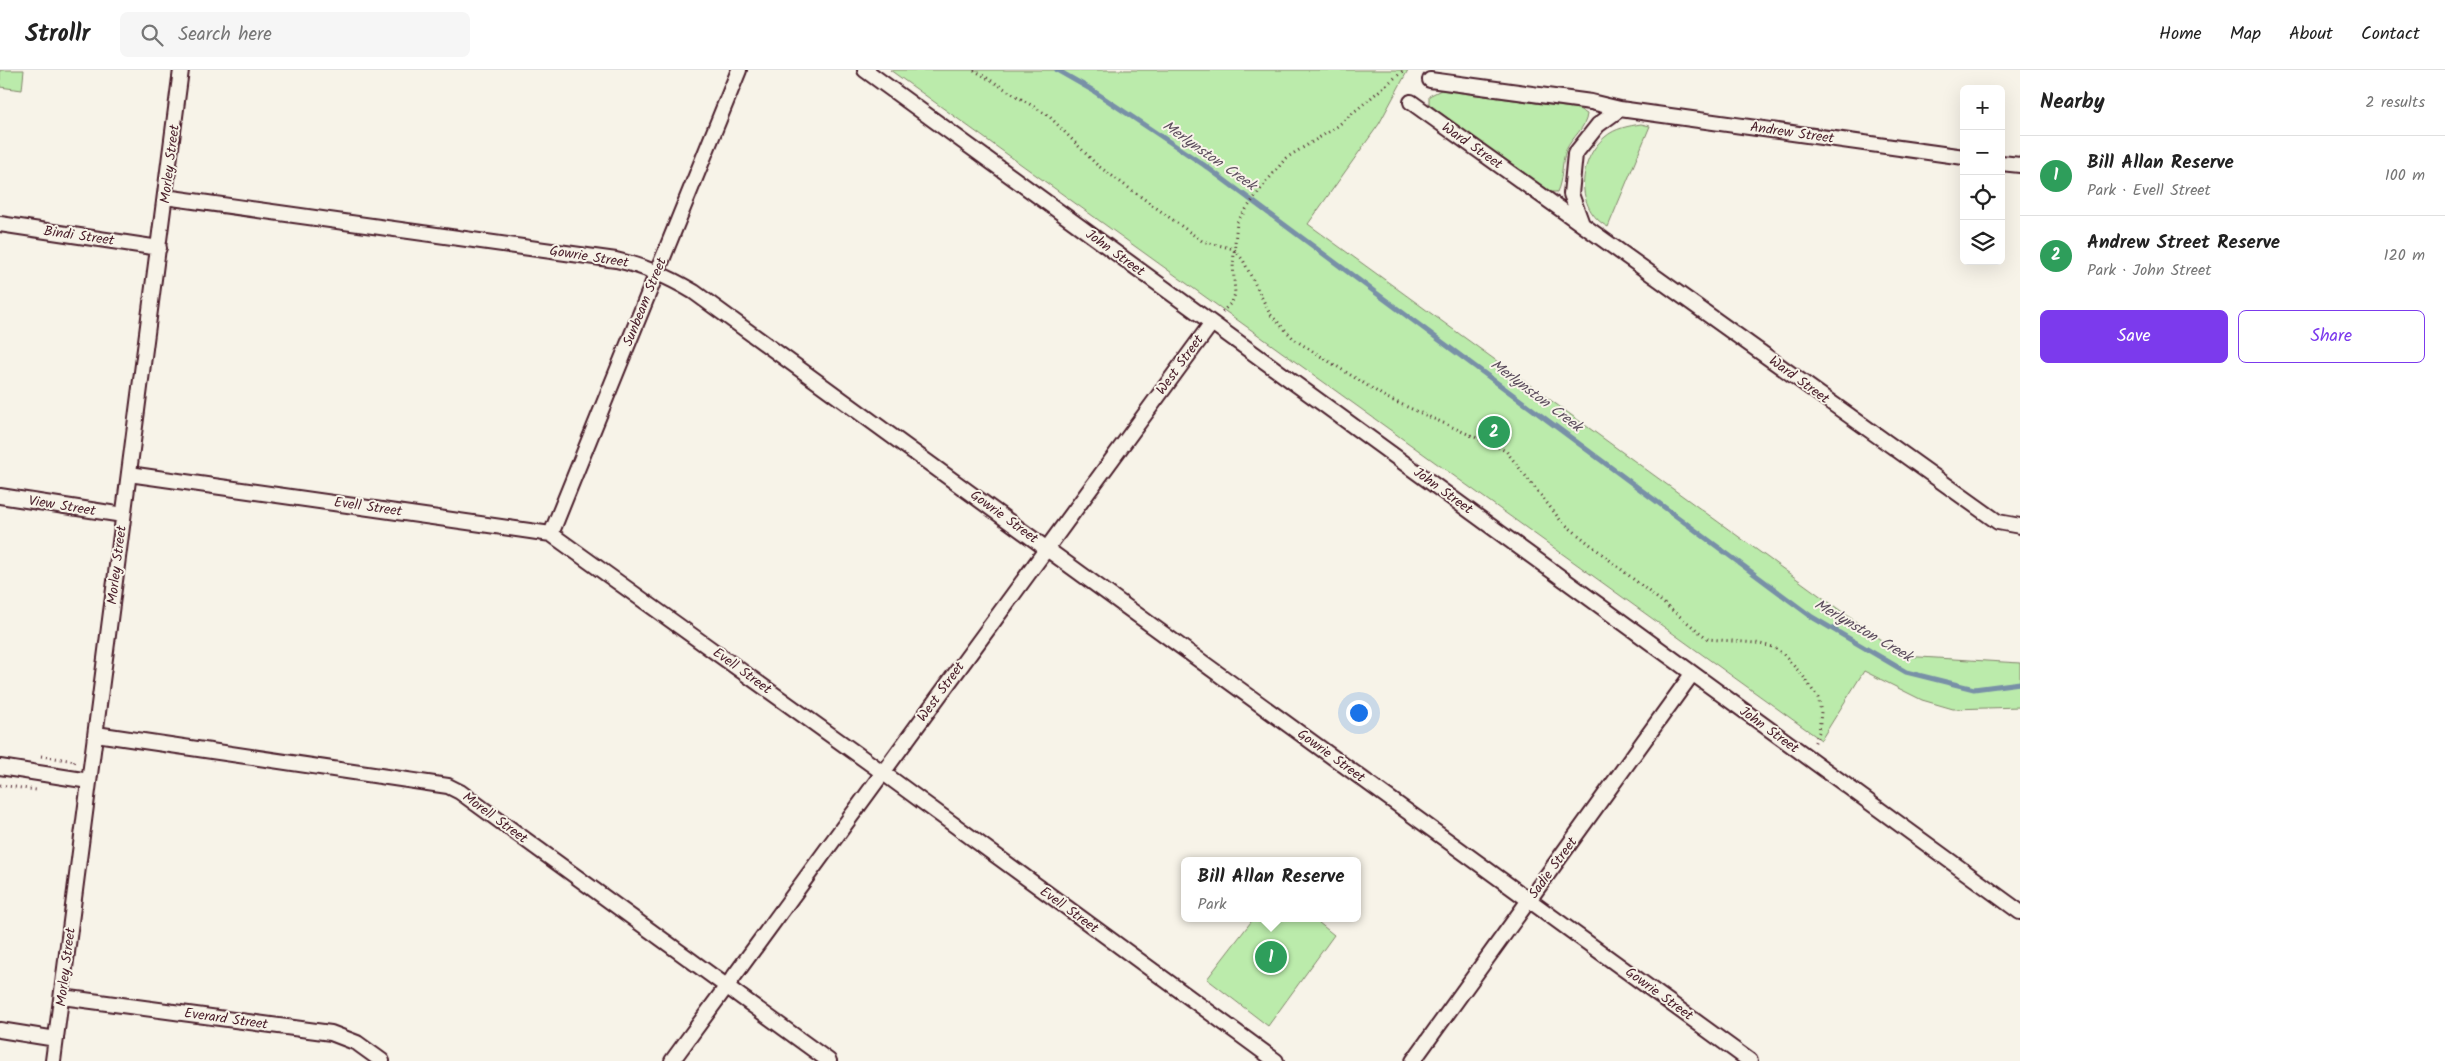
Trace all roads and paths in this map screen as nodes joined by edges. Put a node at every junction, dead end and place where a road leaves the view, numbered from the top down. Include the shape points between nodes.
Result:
1 (182, 70) edge
2 (739, 70) edge
3 (865, 70) edge
4 (974, 70) edge
5 (1404, 70) edge
6 (1430, 80) dead end
7 (1411, 102) dead end
8 (1620, 109) junction
9 (1960, 156) edge
10 (2005, 163) edge
11 (2020, 165) edge
12 (165, 197) junction
13 (0, 224) edge
14 (1582, 224) junction
15 (159, 248) junction
16 (1234, 249) junction
17 (658, 272) junction
18 (1211, 324) junction
19 (129, 474) junction
20 (0, 496) edge
21 (123, 515) junction
22 (2020, 526) edge
23 (550, 534) junction
24 (1046, 548) junction
25 (1692, 674) junction
26 (96, 734) junction
27 (1806, 756) junction
28 (0, 767) edge
29 (882, 772) junction
30 (89, 781) junction
31 (1530, 900) junction
32 (2020, 912) edge
33 (726, 986) junction
34 (62, 996) junction
35 (0, 1030) edge
36 (56, 1039) junction
37 (53, 1061) edge
38 (382, 1061) edge
39 (672, 1061) edge
40 (829, 1061) edge
41 (1276, 1061) edge
42 (1413, 1061) edge
43 (1750, 1061) edge

1 - 12 street, Morley Street
2 - 17 street, Sunbeam Street
3 - 18 street, John Street
4 - 16 path via 1049,116 1097,165 1202,241
5 - 16 path via 1335,128 1286,158 1236,222
6 - 8 street, Andrew Street via 1591,102
7 - 14 street, Ward Street
8 - 9 street, Andrew Street
8 - 14 street via 1598,125 1575,154 1571,194
10 - 11 street
12 - 15 street, Morley Street
12 - 17 street, Gowrie Street via 616,260
13 - 15 street, Bindi Street
14 - 22 street, Ward Street via 1998,522
15 - 19 street, Morley Street
16 - 18 path via 1235,294 1232,302
16 - 27 path via 1243,260 1270,314 1295,340 1387,398 1506,451 1560,521 1708,638 1773,647 1783,654 1818,698 1821,712 1819,732
17 - 23 street, Sunbeam Street
17 - 24 street, Gowrie Street via 694,292
18 - 24 street, West Street
18 - 25 street, John Street
19 - 21 street, Morley Street
19 - 23 street, Evell Street
20 - 21 street, View Street
21 - 26 street, Morley Street
23 - 29 street, Evell Street
24 - 29 street, West Street
24 - 31 street, Gowrie Street
25 - 27 street, John Street
25 - 31 street, Sadie Street
26 - 30 street, Morley Street
26 - 33 street, Morell Street via 448,786
27 - 32 street, John Street
28 - 30 street
29 - 33 street, West Street
29 - 41 street, Evell Street
30 - 34 street, Morley Street
31 - 42 street, Sadie Street
31 - 43 street, Gowrie Street
33 - 39 street, West Street
33 - 40 street, Morell Street
34 - 36 street, Morley Street
34 - 38 street, Everard Street via 331,1033 357,1043
35 - 36 street
36 - 37 street, Morley Street

